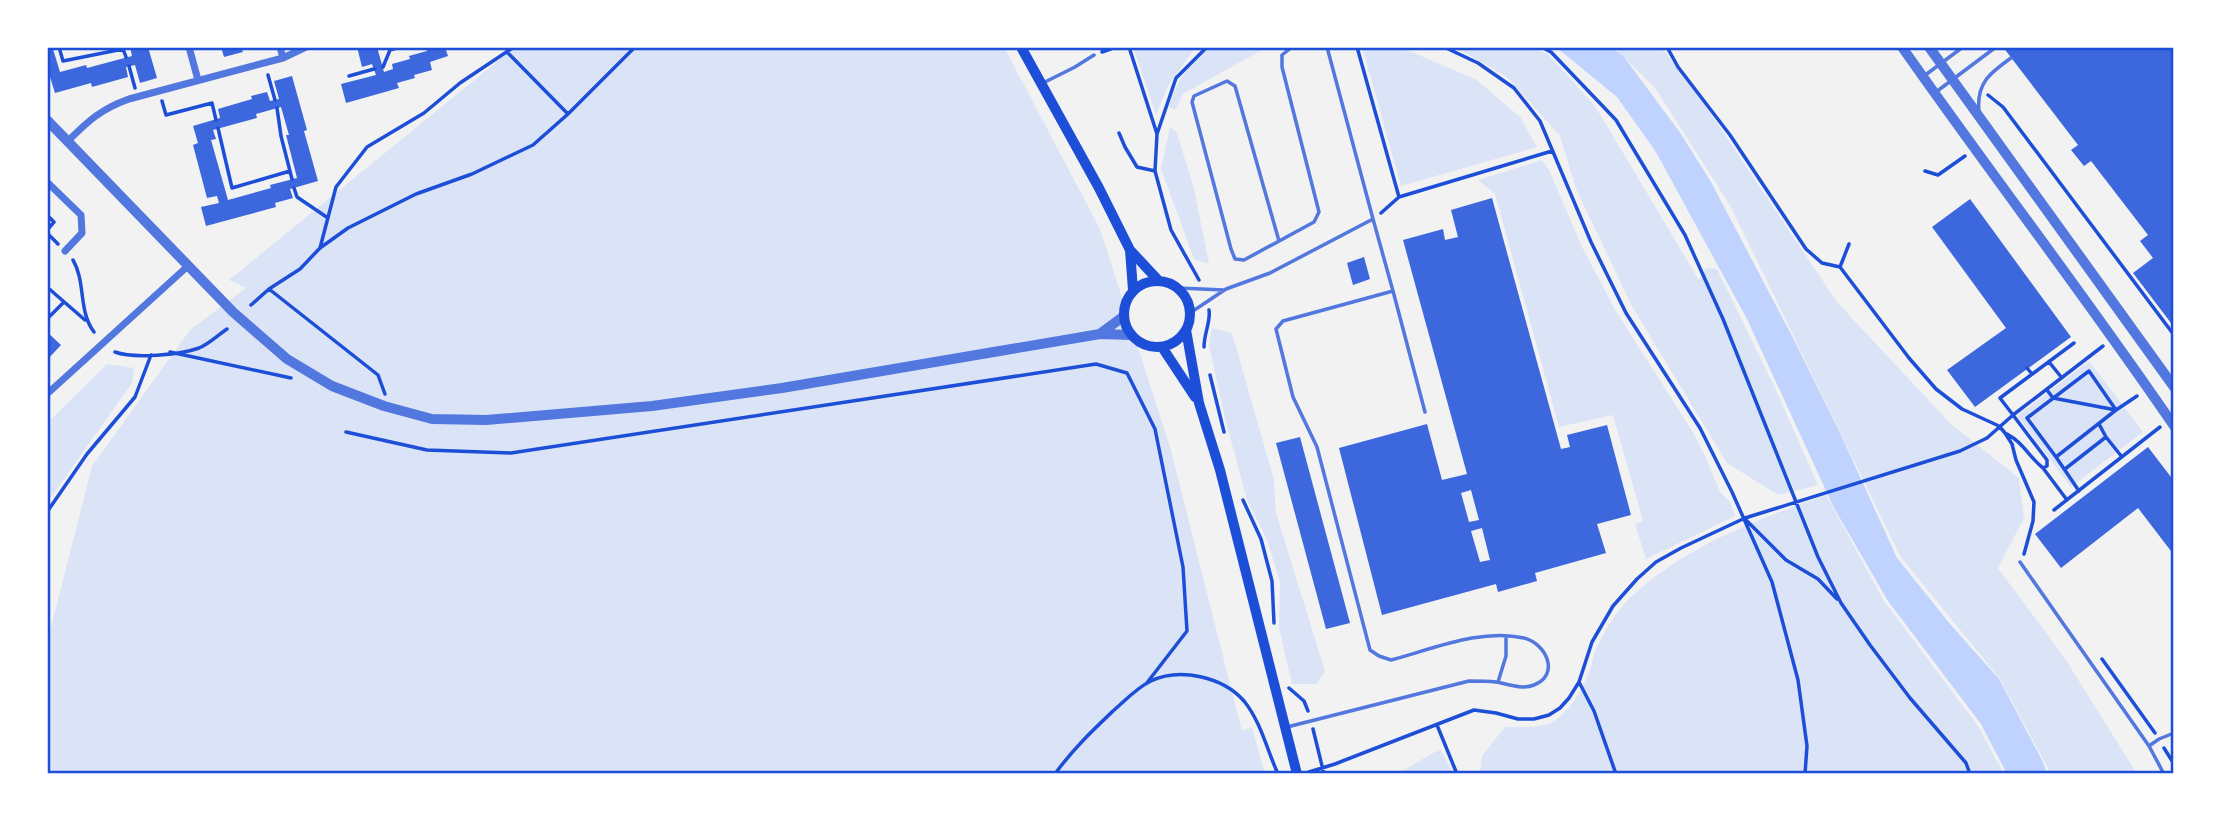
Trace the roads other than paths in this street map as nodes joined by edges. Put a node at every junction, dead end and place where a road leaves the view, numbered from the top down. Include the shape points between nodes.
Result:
1 (189, 47) edge
2 (280, 47) edge
3 (306, 47) edge
4 (1021, 47) edge
5 (1292, 47) edge
6 (1327, 47) edge
7 (1902, 47) edge
8 (1929, 47) edge
9 (1964, 47) edge
10 (1996, 47) edge
11 (1094, 55) road end
12 (283, 58) junction
13 (2011, 58) dead end
14 (1940, 64) junction
15 (1923, 77) junction
16 (198, 80) junction
17 (1952, 80) junction
18 (1041, 84) junction
19 (1934, 93) junction
20 (47, 120) edge
21 (1980, 120) junction
22 (68, 141) junction
23 (47, 182) edge
24 (1373, 219) junction
25 (1279, 241) junction
26 (1130, 250) junction
27 (65, 251) road end
28 (189, 265) junction
29 (1158, 280) junction
30 (1179, 288) junction
31 (1226, 289) junction
32 (1133, 290) junction
33 (1393, 291) junction
34 (1191, 313) junction
35 (1124, 316) junction
36 (1186, 330) junction
37 (1100, 334) junction
38 (1131, 335) junction
39 (1162, 347) junction
40 (2174, 387) edge
41 (47, 394) edge
42 (1199, 403) junction
43 (1425, 412) dead end
44 (2172, 423) edge
45 (2020, 562) road end
46 (1507, 637) junction
47 (1498, 682) junction
48 (1285, 727) junction
49 (2174, 733) edge
50 (2149, 746) junction
51 (1299, 774) edge
52 (2164, 774) edge

1 - 16 street
2 - 12 street
3 - 12 street
4 - 18 main road
5 - 25 lane via 1282,55 1282,67 1320,212 1314,222
6 - 24 lane
7 - 15 street
8 - 14 street
9 - 14 lane
10 - 17 lane
11 - 18 lane
12 - 16 street
13 - 21 lane via 1987,75 1981,90
14 - 15 lane
14 - 17 street
15 - 19 street
16 - 22 street via 108,106
17 - 19 lane
17 - 21 street
18 - 26 main road
19 - 44 street
20 - 22 street
21 - 40 street
22 - 28 street
23 - 27 street via 81,215 82,233
24 - 31 lane via 1270,273
24 - 33 lane
25 - 25 lane via 1244,260 1235,259 1231,249 1192,102 1194,96 1218,83 1227,81 1235,86
26 - 29 main road
26 - 32 main road
28 - 37 street via 287,359 332,386 432,419 486,420 652,406
28 - 41 street
29 - 30 main road
29 - 32 main road
30 - 31 lane
30 - 34 main road
31 - 34 lane
32 - 35 main road
33 - 43 lane
33 - 46 lane via 1283,321 1276,329 1293,397 1317,447 1370,650 1391,660 1491,635
34 - 36 main road
35 - 37 street
35 - 38 main road
36 - 39 main road
36 - 42 main road
37 - 38 street
38 - 39 main road via 1145,345
39 - 42 main road
42 - 48 main road
45 - 50 lane
46 - 47 lane
46 - 47 lane via 1531,640 1543,649 1548,668 1534,685
47 - 48 lane via 1469,681
48 - 51 main road
49 - 50 lane
50 - 52 lane

